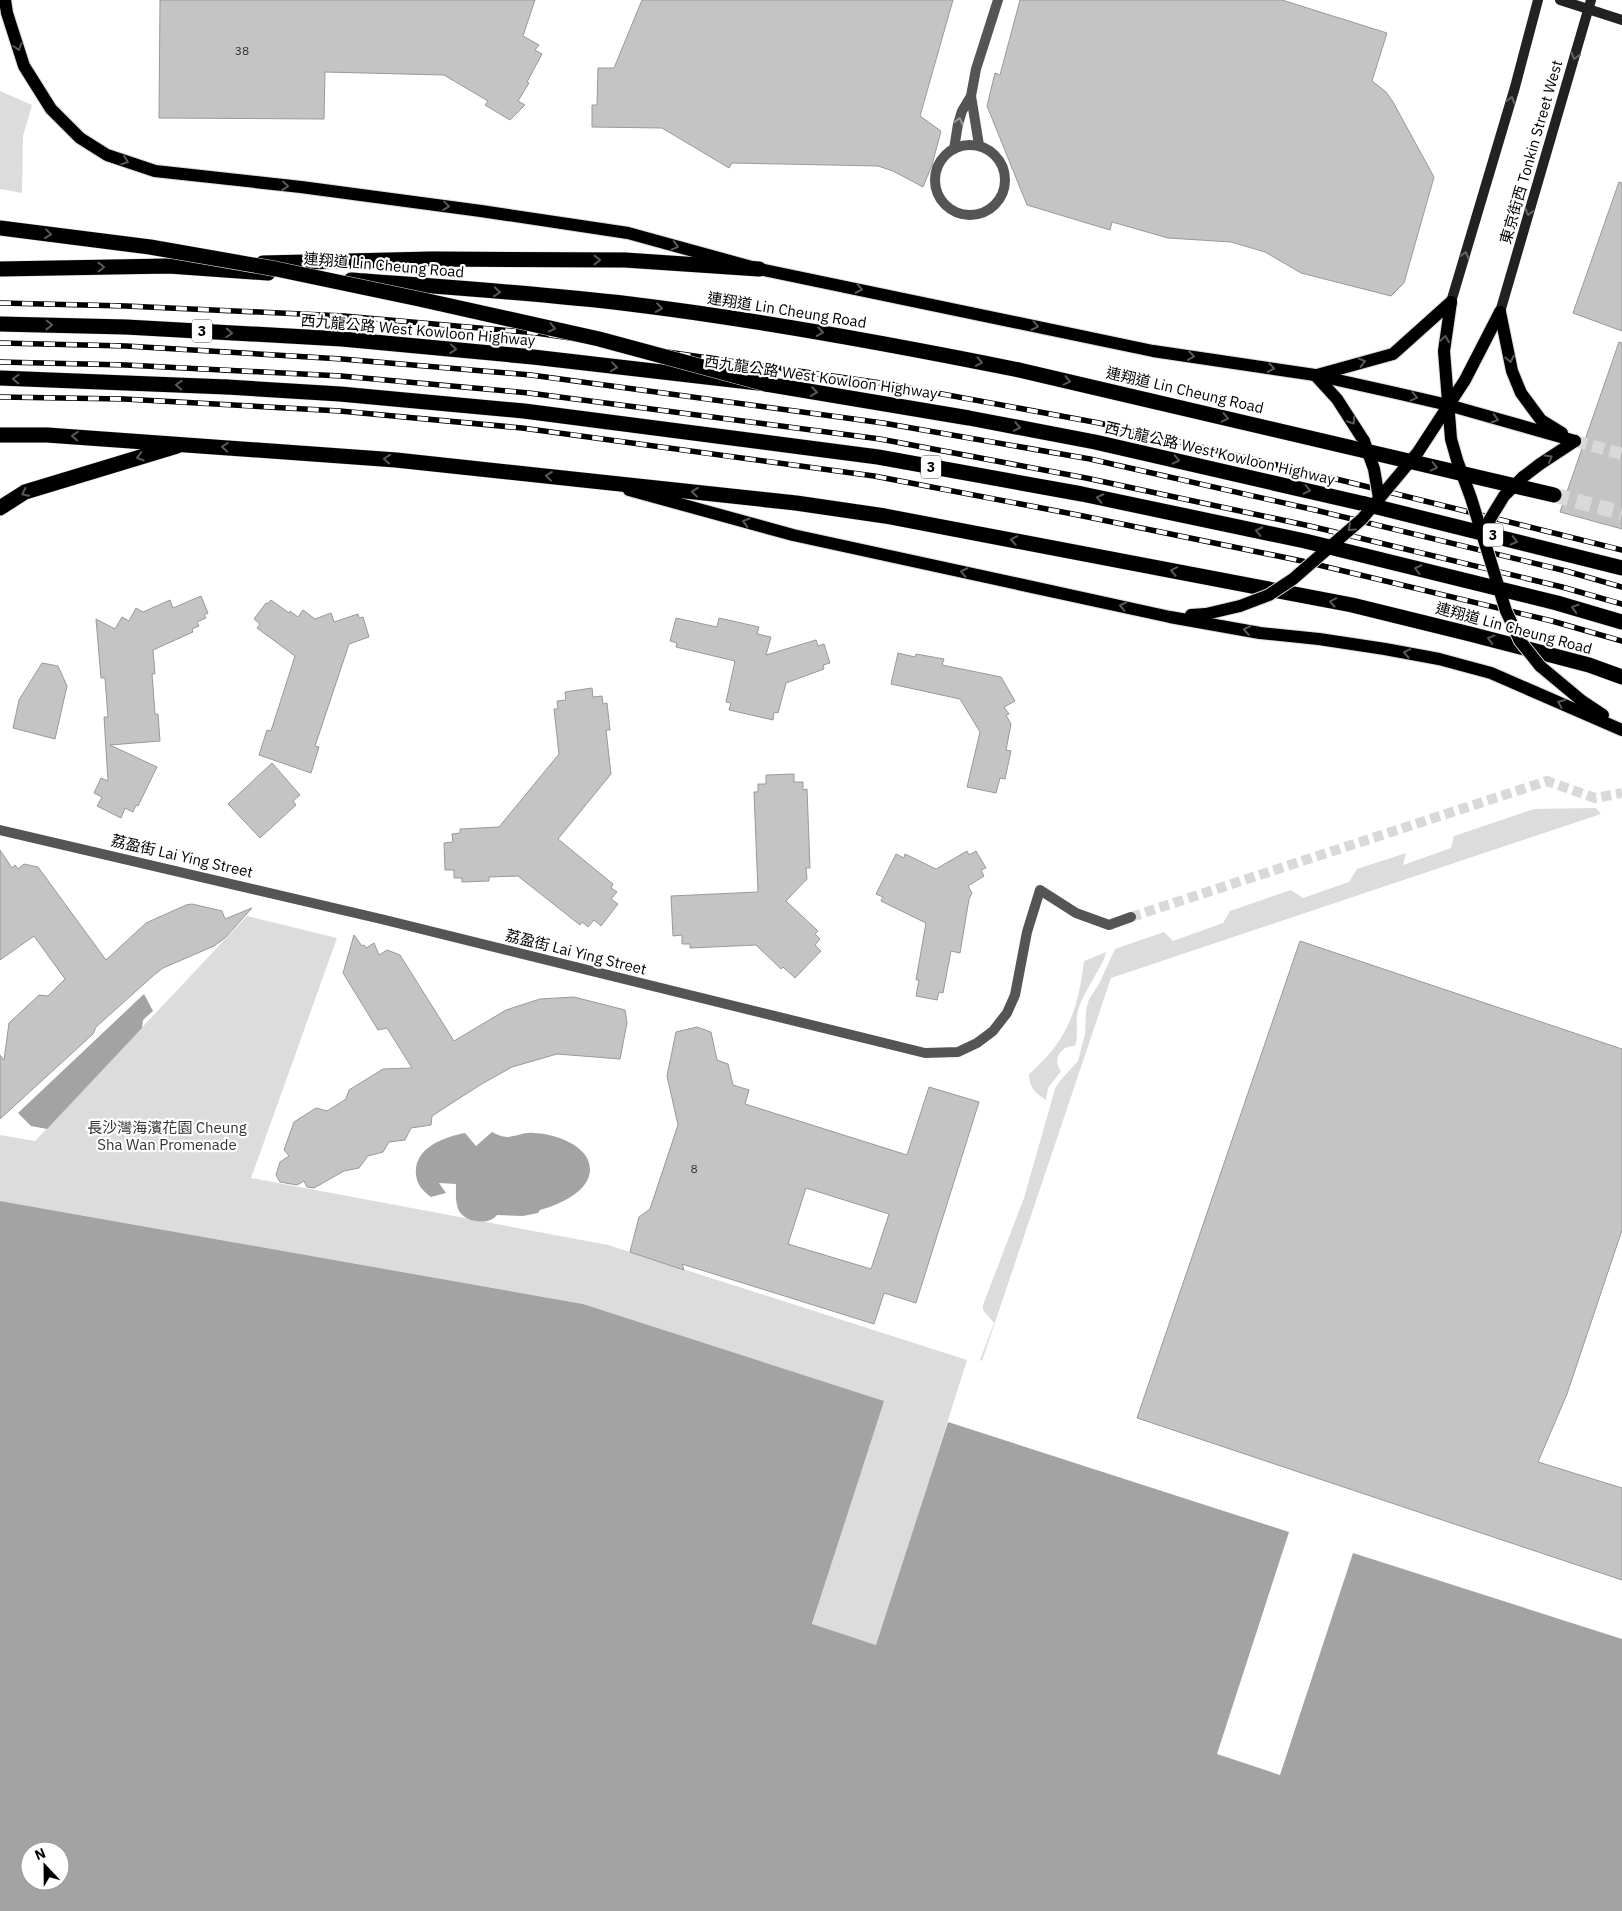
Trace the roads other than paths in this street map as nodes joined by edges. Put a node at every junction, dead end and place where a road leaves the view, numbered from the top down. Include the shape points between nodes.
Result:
1 (5, 0) edge
2 (998, 0) edge
3 (1538, 0) edge
4 (1560, 0) edge
5 (1590, 5) edge
6 (1622, 20) edge
7 (971, 96) junction
8 (979, 146) junction
9 (954, 149) junction
10 (0, 228) edge
11 (169, 266) junction
12 (759, 268) junction
13 (0, 270) edge
14 (1451, 302) junction
15 (1500, 312) junction
16 (0, 324) edge
17 (1315, 375) junction
18 (0, 378) edge
19 (766, 384) junction
20 (1448, 405) junction
21 (0, 435) edge
22 (1575, 441) junction
23 (187, 444) junction
24 (597, 481) junction
25 (1554, 495) tunnel mouth
26 (1379, 498) junction
27 (0, 508) edge
28 (1485, 541) junction
29 (1622, 568) edge
30 (1170, 617) junction
31 (1622, 622) edge
32 (1622, 677) edge
33 (1622, 729) edge
34 (0, 830) edge
35 (1131, 917) tunnel mouth

1 -> 12 main road, 連翔道 Lin Cheung Road via 24,66 51,109 80,138 107,155 155,171 481,211 628,233
2 - 7 street
14 -> 3 main road
4 - 5 main road
5 - 6 main road
5 -> 15 main road, 東京街西 Tonkin Street West
7 - 8 street
9 -> 7 street via 962,110
8 - 9 street via 964,145
8 - 9 street via 999,159 1006,181 998,202 979,215 967,216 948,208 937,192 935,172 940,162
10 -> 19 highway, bridge via 150,247 352,285 599,339
11 -> 12 highway via 432,258 625,260
13 -> 11 highway, 連翔道 Lin Cheung Road
11 -> 25 highway, 連翔道 Lin Cheung Road, bridge via 630,304 881,342 1019,370
12 -> 17 main road, 連翔道 Lin Cheung Road via 1153,351
17 -> 14 main road via 1393,354
20 -> 14 main road via 1444,351
15 - 20 main road
15 -> 22 main road via 1512,371 1521,393 1541,420
16 -> 19 highway, 西九龍公路 West Kowloon Highway / 3, bridge via 126,327 342,339
17 -> 20 main road, 連翔道 Lin Cheung Road
17 -> 26 main road, bridge via 1337,399 1364,441 1374,468
31 -> 18 highway, 3, bridge via 1305,541 1082,494 878,457 524,411 350,395
19 -> 29 highway, 西九龍公路 West Kowloon Highway / 3, bridge via 1095,442
20 -> 22 main road, 連翔道 Lin Cheung Road
20 - 26 main road, bridge via 1433,432
20 - 28 main road, bridge via 1451,439
23 -> 21 highway, 連翔道 Lin Cheung Road via 47,434
28 -> 22 main road, bridge via 1490,519 1504,496 1523,477
24 -> 23 highway, 連翔道 Lin Cheung Road via 396,460
23 -> 27 highway via 25,492
30 -> 24 main road, 連翔道 Lin Cheung Road via 793,536
32 -> 24 highway, 連翔道 Lin Cheung Road via 1562,658 1352,605 1108,558 796,503
26 -> 30 main road, bridge via 1362,519 1293,579 1269,595 1206,614
28 - 33 main road, bridge via 1506,611 1520,641 1540,666
33 -> 30 main road, 連翔道 Lin Cheung Road via 1491,673 1439,659
34 - 35 street, 荔盈街 Lai Ying Street via 353,912 925,1053 958,1052 977,1043 993,1031 1007,1013 1015,995 1027,932 1040,890 1076,913 1109,924

